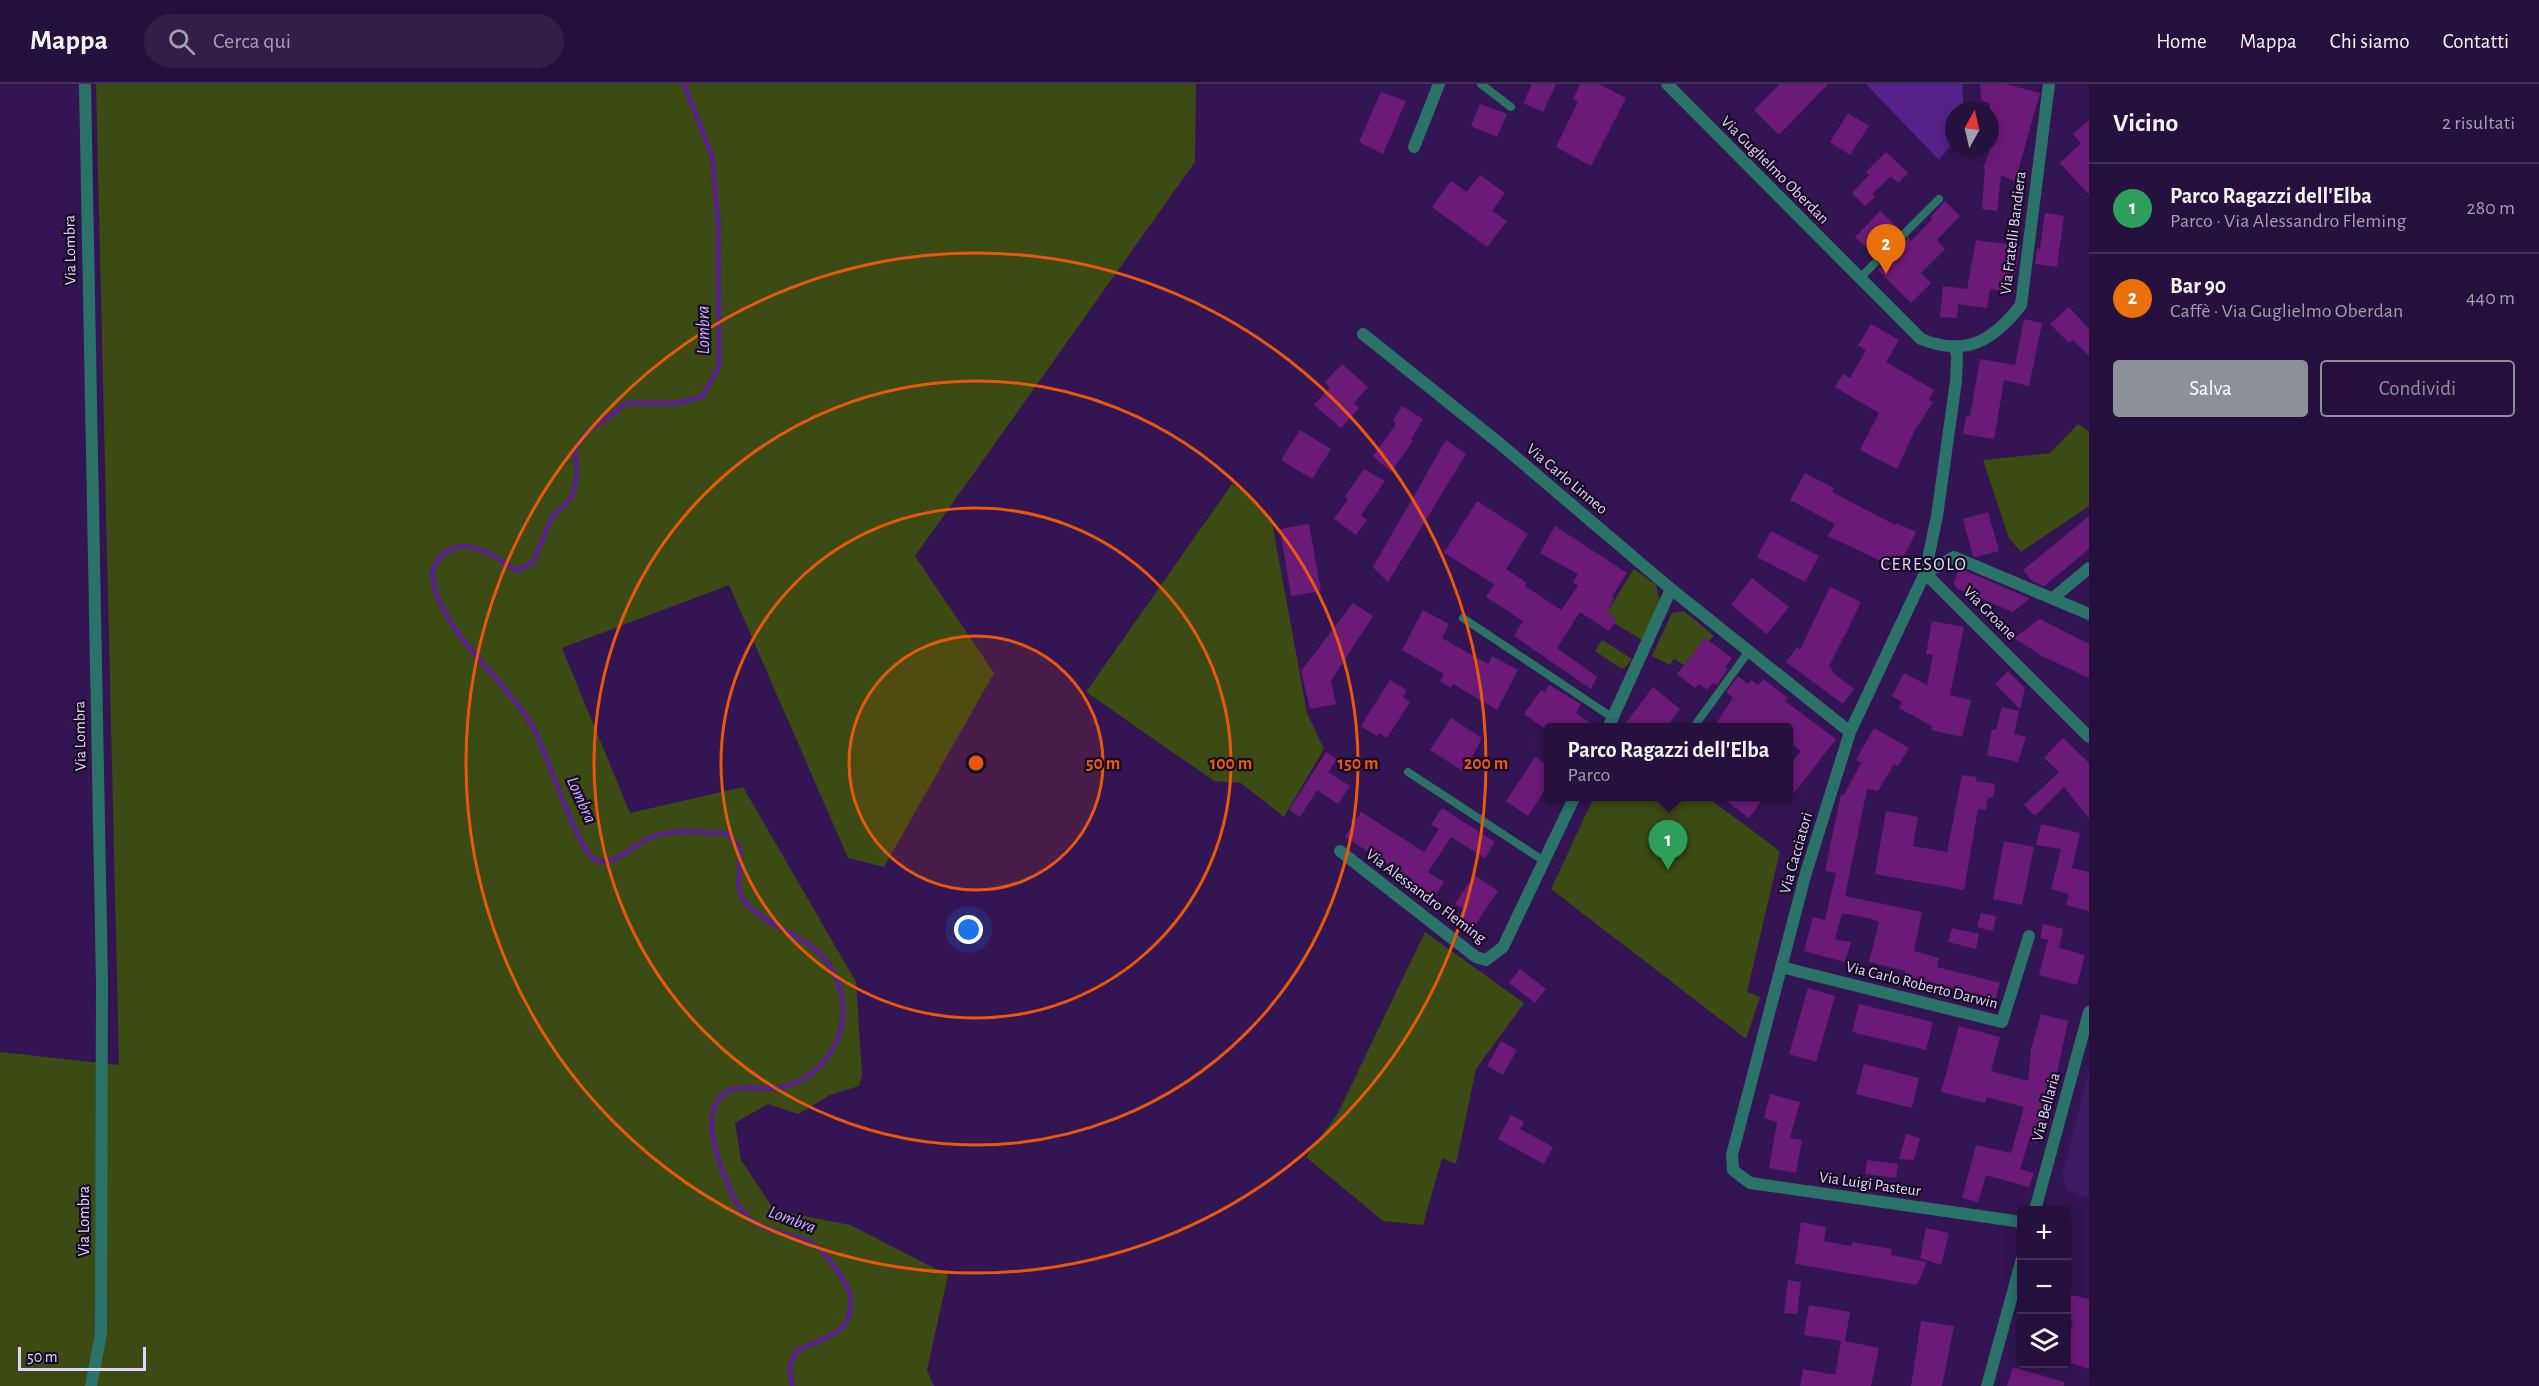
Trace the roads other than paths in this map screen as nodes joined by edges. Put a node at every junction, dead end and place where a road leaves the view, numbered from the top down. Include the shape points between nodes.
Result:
1 (85, 84) edge
2 (1439, 84) edge
3 (1481, 84) edge
4 (1667, 84) edge
5 (2049, 84) edge
6 (1511, 107) dead end
7 (1414, 147) dead end
8 (1939, 199) dead end
9 (1859, 279) junction
10 (1363, 334) dead end
11 (1955, 348) junction
12 (2089, 568) edge
13 (1925, 573) junction
14 (1671, 589) junction
15 (2053, 597) junction
16 (2089, 614) edge
17 (1464, 618) dead end
18 (1749, 651) junction
19 (1611, 723) edge
20 (1697, 723) edge
21 (1850, 732) junction
22 (2089, 737) edge
23 (1408, 772) dead end
24 (1573, 801) edge
25 (1340, 851) dead end
26 (1544, 861) junction
27 (2029, 936) dead end
28 (1781, 967) junction
29 (2089, 1012) edge
30 (1732, 1155) joint
31 (2036, 1206) edge
32 (2017, 1221) edge
33 (2022, 1260) edge
34 (91, 1386) edge
35 (1987, 1386) edge

1 - 34 street, Via Lombra via 102,982 101,1334
2 - 7 street
3 - 6 lane
4 - 9 street, Via Guglielmo Oberdan
5 - 11 street, Via Fratelli Bandiera via 2021,305 1986,338 1972,346
8 - 9 lane
9 - 11 street, Via Guglielmo Oberdan via 1922,339
10 - 14 street, Via Carlo Linneo
11 - 13 street via 1956,381
12 - 15 street
13 - 15 street via 1954,557
13 - 21 street, Via Cacciatori
13 - 22 street, Via Groane
14 - 18 street, Via Carlo Linneo
14 - 19 street
15 - 16 street
17 - 19 lane
18 - 20 lane
18 - 21 street, Via Carlo Linneo
21 - 28 street, Via Cacciatori
23 - 26 lane
24 - 26 street, Via Alessandro Fleming
25 - 26 street, Via Alessandro Fleming via 1476,957 1486,960 1503,947
27 - 28 street, Via Carlo Roberto Darwin via 2002,1022
28 - 30 street, Via Cacciatori
29 - 31 street, Via Bellaria
30 - 32 street, Via Luigi Pasteur via 1733,1170 1750,1183
33 - 35 street

